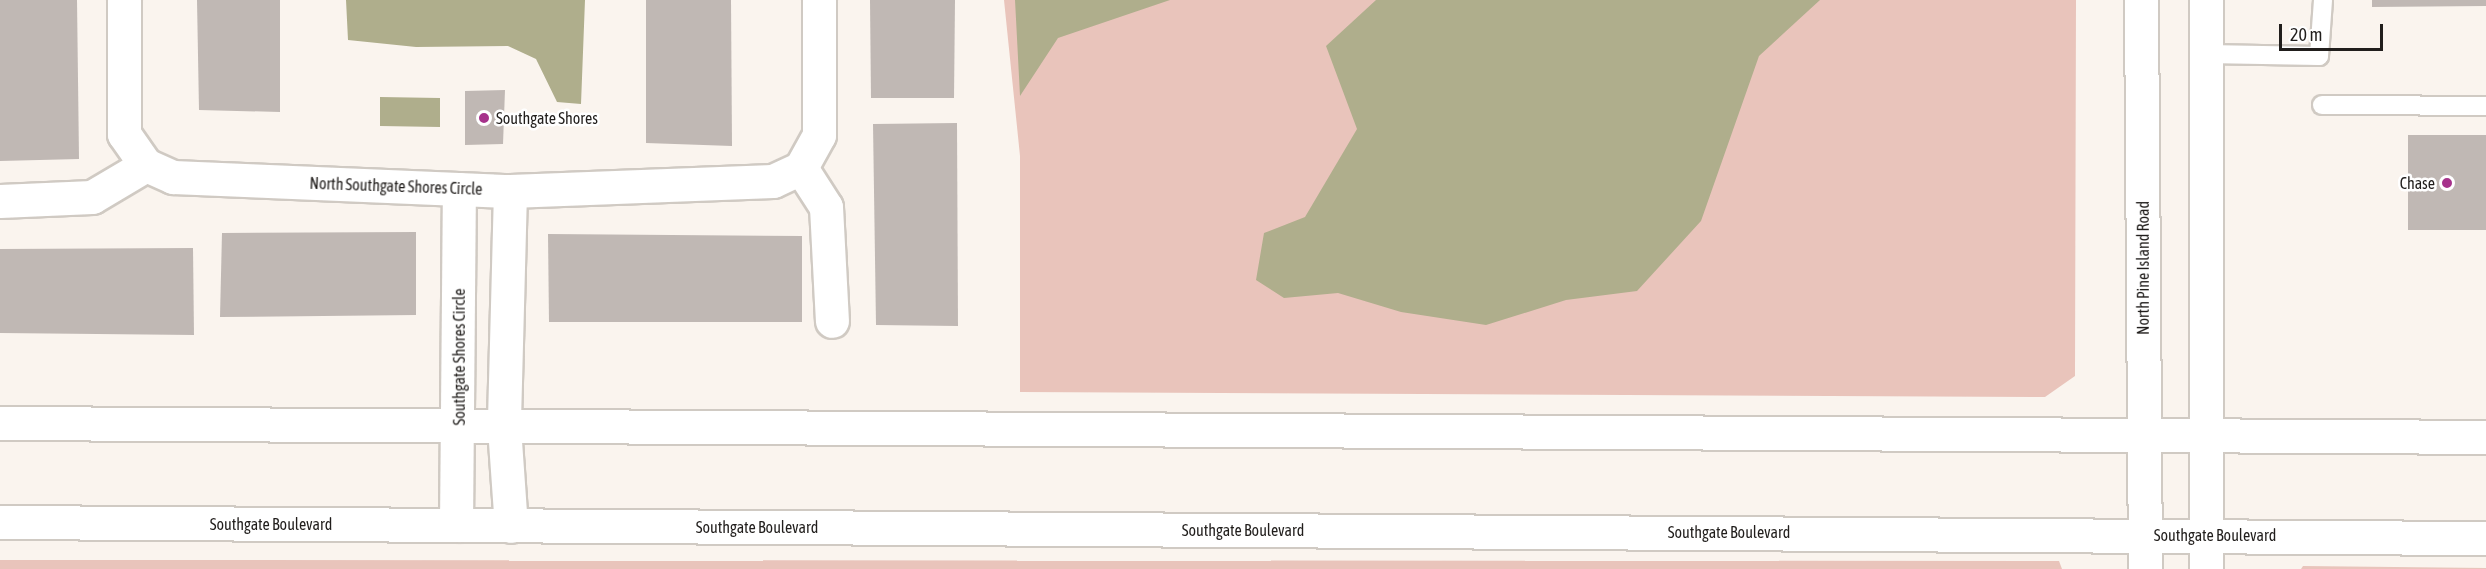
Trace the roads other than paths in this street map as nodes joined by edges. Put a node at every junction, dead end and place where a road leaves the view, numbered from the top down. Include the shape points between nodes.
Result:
1 (124, 0) edge
2 (819, 0) edge
3 (2141, 0) edge
4 (2206, 0) edge
5 (2323, 0) edge
6 (2206, 54) junction
7 (2322, 105) dead end
8 (2486, 106) edge
9 (146, 165) junction
10 (801, 168) junction
11 (459, 189) junction
12 (510, 191) junction
13 (0, 201) edge
14 (832, 321) dead end
15 (0, 423) edge
16 (460, 426) junction
17 (504, 427) junction
18 (2145, 435) junction
19 (2208, 435) junction
20 (2486, 436) edge
21 (0, 522) edge
22 (456, 525) junction
23 (511, 526) junction
24 (2146, 535) junction
25 (2207, 535) junction
26 (2486, 538) edge
27 (2145, 569) edge
28 (2206, 569) edge

1 - 9 main road via 124,134
2 - 10 main road via 819,135
3 - 18 main road, North Pine Island Road
4 - 6 main road
5 - 6 lane via 2319,56
6 - 19 main road
7 - 8 lane
9 - 11 main road, North Southgate Shores Circle via 173,177
9 - 13 main road via 92,197
10 - 12 main road, North Southgate Shores Circle via 773,181
10 - 14 main road via 826,207
11 - 12 main road, North Southgate Shores Circle
11 - 16 main road, Southgate Shores Circle
12 - 17 main road
15 - 16 main road
16 - 17 main road
16 - 22 main road, Southgate Shores Circle
17 - 18 main road
17 - 23 main road
18 - 19 main road
18 - 24 main road, North Pine Island Road
19 - 20 main road
19 - 25 main road
21 - 22 main road, Southgate Boulevard
22 - 23 main road, Southgate Boulevard
23 - 24 main road, Southgate Boulevard
24 - 25 main road, Southgate Boulevard
24 - 27 main road, North Pine Island Road
25 - 26 main road, Southgate Boulevard
25 - 28 main road

